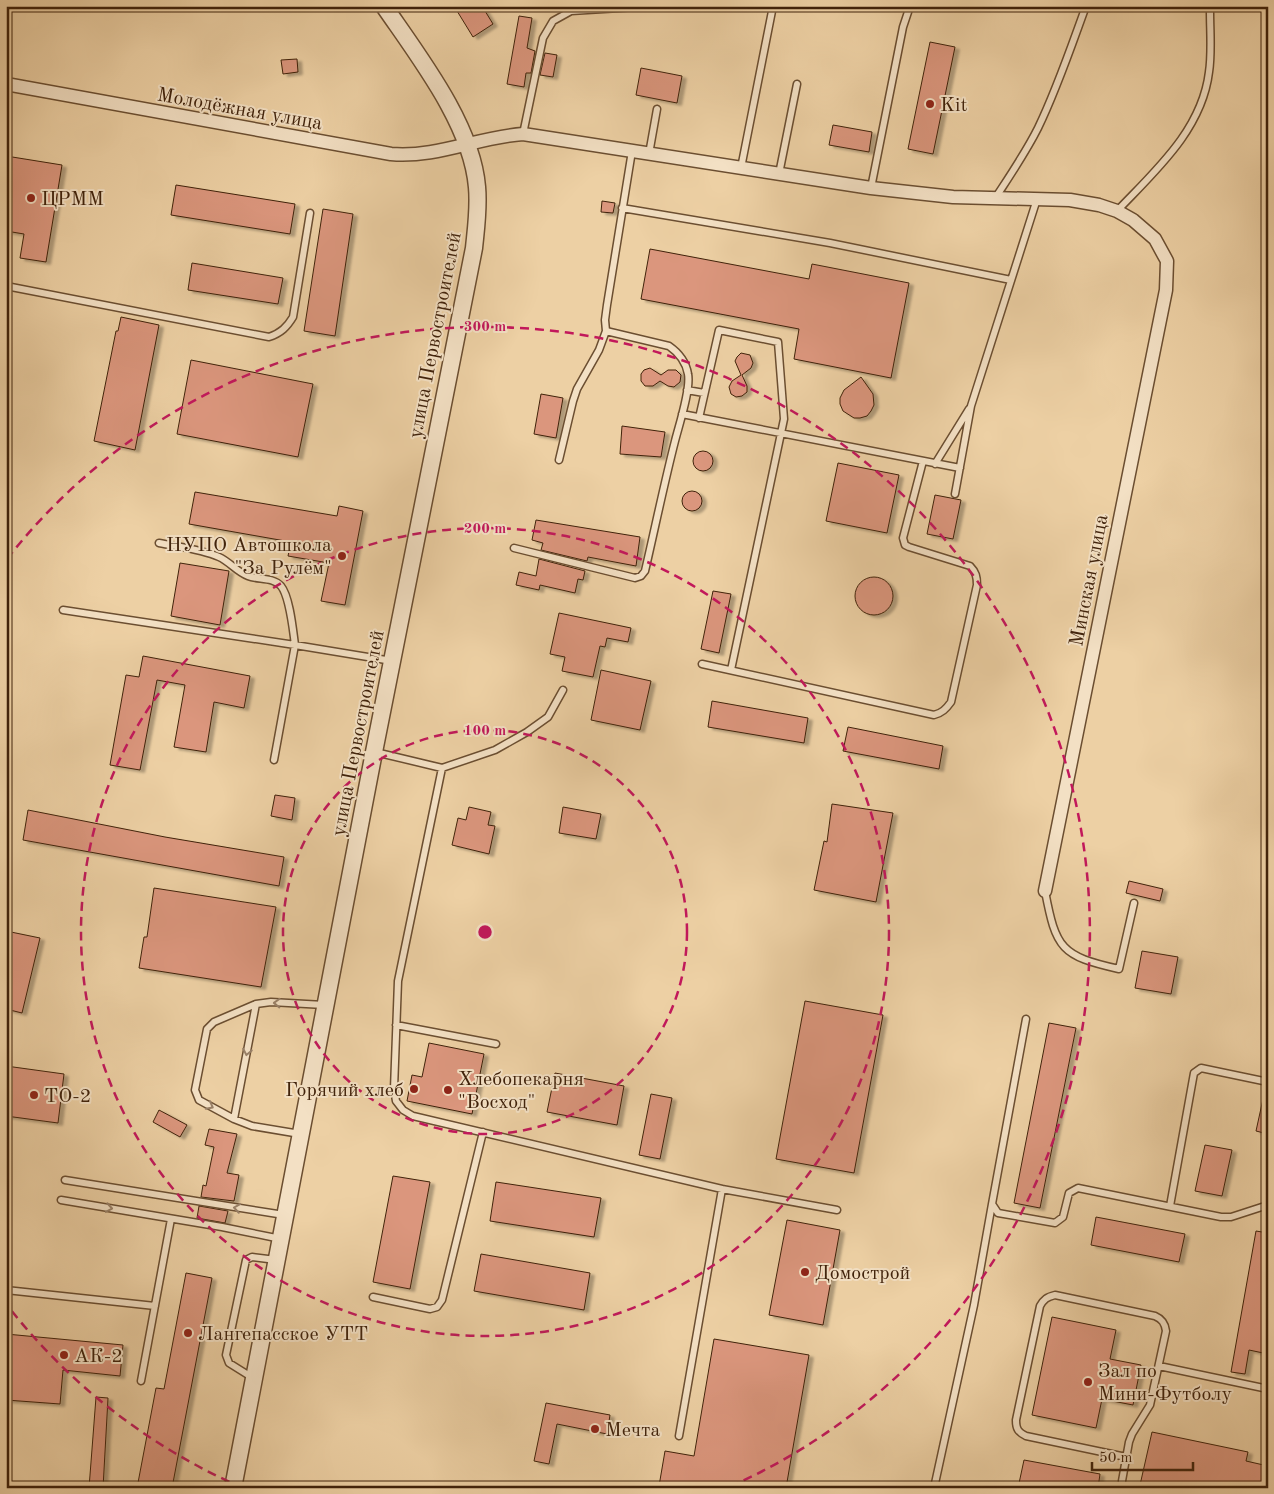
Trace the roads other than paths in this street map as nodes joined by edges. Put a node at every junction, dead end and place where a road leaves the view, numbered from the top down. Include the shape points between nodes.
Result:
1 (384, 6) edge
2 (652, 6) edge
3 (773, 6) edge
4 (910, 6) edge
5 (1086, 6) edge
6 (1212, 6) edge
7 (6, 84) edge
8 (797, 84) dead end
9 (657, 108) dead end
10 (523, 134) junction
11 (466, 144) junction
12 (632, 151) junction
13 (649, 154) junction
14 (741, 168) junction
15 (780, 174) junction
16 (871, 188) junction
17 (996, 197) junction
18 (1038, 198) junction
19 (622, 208) junction
20 (1117, 210) junction
21 (310, 213) dead end
22 (1011, 280) junction
23 (6, 286) edge
24 (606, 331) junction
25 (687, 390) junction
26 (704, 393) junction
27 (971, 406) junction
28 (682, 414) junction
29 (699, 418) junction
30 (781, 434) junction
31 (559, 460) dead end
32 (922, 461) junction
33 (935, 464) junction
34 (960, 468) junction
35 (955, 494) dead end
36 (159, 543) dead end
37 (514, 548) dead end
38 (63, 610) dead end
39 (295, 646) junction
40 (392, 661) junction
41 (702, 664) dead end
42 (731, 670) junction
43 (563, 690) dead end
44 (374, 752) junction
45 (274, 760) dead end
46 (442, 768) junction
47 (1045, 891) joint
48 (1134, 903) dead end
49 (256, 1004) junction
50 (326, 1006) junction
51 (1026, 1019) dead end
52 (396, 1025) junction
53 (496, 1044) dead end
54 (1268, 1082) edge
55 (234, 1119) junction
56 (483, 1132) junction
57 (300, 1134) junction
58 (65, 1180) dead end
59 (722, 1189) junction
60 (60, 1200) dead end
61 (992, 1204) junction
62 (1268, 1205) edge
63 (1170, 1206) junction
64 (837, 1210) dead end
65 (285, 1215) junction
66 (171, 1219) junction
67 (281, 1239) junction
68 (277, 1260) junction
69 (6, 1290) edge
70 (373, 1297) dead end
71 (154, 1306) junction
72 (1159, 1366) junction
73 (254, 1379) junction
74 (141, 1381) dead end
75 (1268, 1389) edge
76 (679, 1436) dead end
77 (1126, 1457) junction
78 (233, 1488) edge
79 (934, 1488) edge
80 (1122, 1488) edge

1 - 11 street, улица Первостроителей via 430,74
2 - 10 lane via 571,11 553,21 543,38
3 - 14 lane
4 - 16 lane
5 - 17 lane via 1038,128
6 - 20 lane via 1209,72 1204,98 1191,126 1166,159
7 - 11 street, Молодёжная улица via 391,154 425,154
8 - 15 lane
9 - 13 lane
10 - 11 street, Молодёжная улица
10 - 12 street, Молодёжная улица
11 - 40 street, улица Первостроителей via 477,187 474,248
12 - 13 street, Молодёжная улица
12 - 19 lane
13 - 14 street, Молодёжная улица
14 - 15 street, Молодёжная улица
15 - 16 street, Молодёжная улица
16 - 17 street, Молодёжная улица via 953,197
17 - 18 street, Молодёжная улица
18 - 20 street, Молодёжная улица via 1070,200
18 - 22 lane
19 - 22 lane via 830,243
19 - 24 lane
20 - 47 street, Минская улица via 1155,239 1167,262 1168,276
21 - 23 lane via 293,317 280,334 269,337
22 - 27 lane
24 - 25 lane via 669,346 676,351 688,372
24 - 31 lane via 572,402
25 - 26 lane
25 - 28 lane
26 - 29 lane
26 - 30 lane via 719,330 778,342 784,409
27 - 33 lane
27 - 34 lane
28 - 29 lane
28 - 37 lane via 645,571 641,576 635,578
29 - 30 lane
30 - 32 lane
30 - 42 lane
32 - 33 lane
32 - 42 lane via 903,538 905,544 909,548 970,566 977,577 951,702 947,708 934,715
33 - 34 lane
34 - 35 lane
36 - 39 lane via 206,552 222,558 250,577 274,581 286,596
38 - 39 lane
39 - 40 lane
39 - 45 lane
40 - 44 street, улица Первостроителей
41 - 42 lane
43 - 46 lane via 548,716 527,732 495,750
44 - 46 lane
44 - 50 street, улица Первостроителей
46 - 52 lane via 398,981
47 - 48 lane via 1054,932 1062,946 1087,962 1119,969
50 -> 49 lane
49 -> 55 lane
49 -> 55 lane via 214,1022 207,1029 198,1073 195,1090 199,1100
50 - 57 street, улица Первостроителей
51 - 61 lane
52 - 53 lane
52 - 56 lane via 394,1090 396,1101 403,1110 414,1116
54 - 63 lane via 1201,1068 1194,1073
55 - 57 lane via 252,1126
56 - 59 lane
56 - 70 lane via 442,1300 437,1307 430,1309
57 - 65 street, улица Первостроителей
65 -> 58 lane
59 - 64 lane
59 - 76 lane
60 -> 66 lane
61 - 63 lane via 998,1213 1055,1223 1063,1218 1069,1193 1078,1188
61 - 79 lane via 974,1305
62 - 63 lane via 1231,1217
65 - 67 street, улица Первостроителей
66 - 67 lane
66 - 71 lane
67 - 68 street, улица Первостроителей
68 - 73 street, улица Первостроителей
68 - 73 lane via 252,1257 246,1260 226,1355 229,1363
69 - 71 lane
71 - 74 lane
72 - 75 lane
72 - 77 lane via 1150,1405 1132,1434
72 - 77 lane via 1166,1331 1166,1324 1161,1319 1055,1296 1043,1300 1016,1428 1026,1436
73 - 78 street, улица Первостроителей
77 - 80 lane

